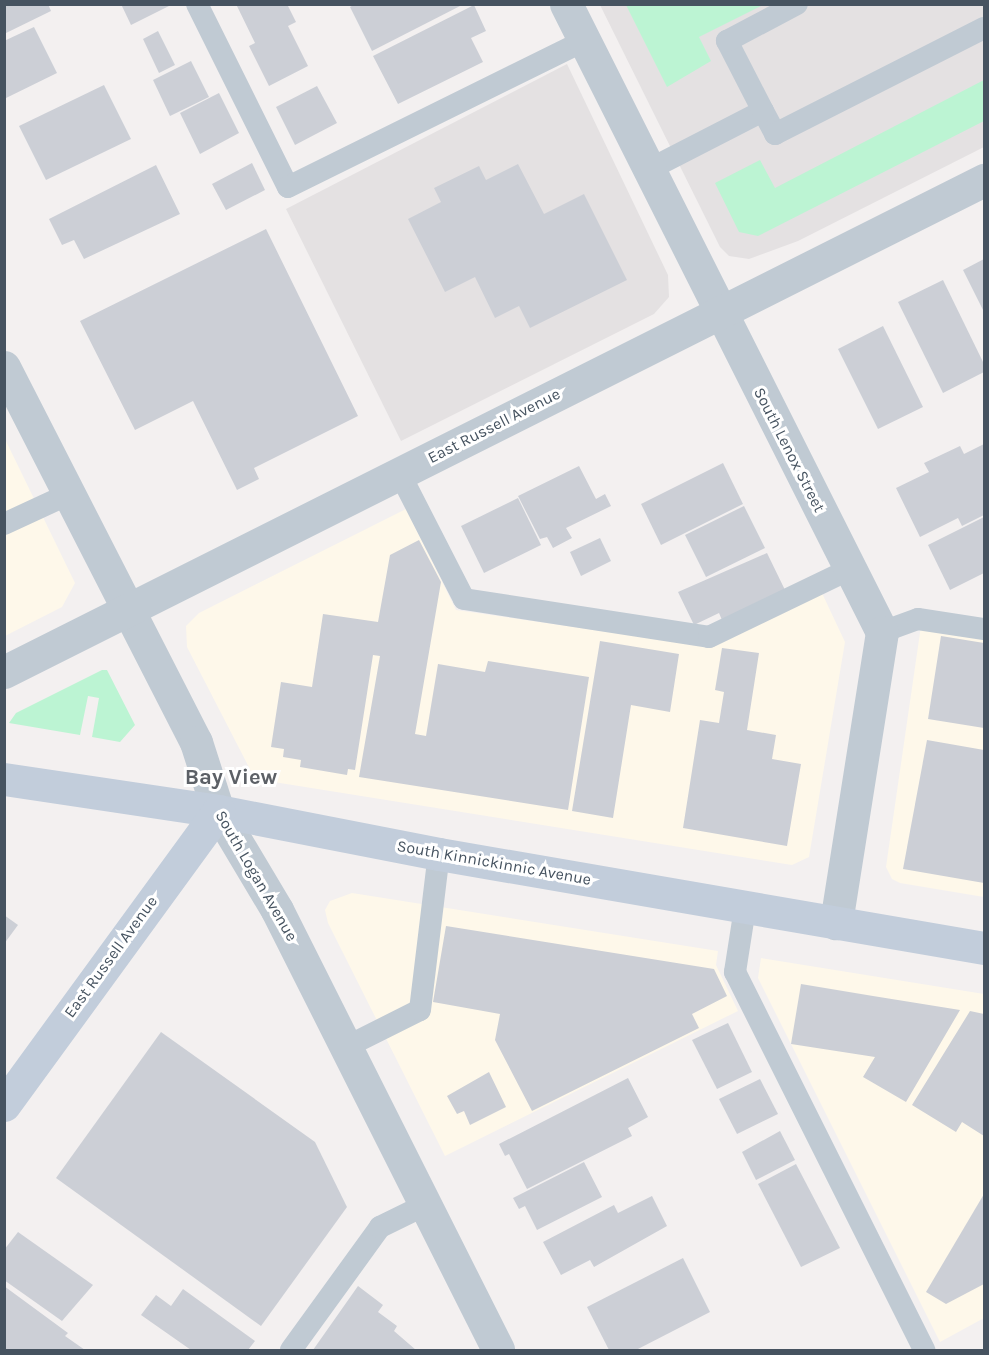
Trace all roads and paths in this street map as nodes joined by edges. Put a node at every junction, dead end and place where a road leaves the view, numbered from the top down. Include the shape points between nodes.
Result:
1 (197, 4) edge
2 (566, 4) edge
3 (797, 4) edge
4 (984, 28) edge
5 (584, 41) junction
6 (763, 111) junction
7 (648, 170) junction
8 (984, 180) edge
9 (719, 314) junction
10 (7, 378) edge
11 (400, 474) junction
12 (69, 494) junction
13 (4, 524) edge
14 (849, 568) junction
15 (127, 609) junction
16 (984, 629) edge
17 (882, 632) junction
18 (4, 672) edge
19 (4, 779) edge
20 (218, 811) junction
21 (439, 854) junction
22 (745, 908) junction
23 (836, 922) junction
24 (984, 948) edge
25 (348, 1046) junction
26 (4, 1105) edge
27 (425, 1205) junction
28 (291, 1350) edge
29 (498, 1350) edge
30 (924, 1350) edge

1 - 5 lane via 288,187
2 - 5 street, South Lenox Street
3 - 6 lane via 727,41
4 - 6 lane via 775,134
5 - 7 street, South Lenox Street
6 - 7 lane
7 - 9 street, South Lenox Street
8 - 9 street, East Russell Avenue
9 - 11 street, East Russell Avenue
9 - 14 street, South Lenox Street
10 - 12 street, South Logan Avenue
11 - 14 lane via 464,599 709,637
11 - 15 street, East Russell Avenue
12 - 13 lane
12 - 15 street, South Logan Avenue
14 - 17 street, South Lenox Street
15 - 18 street, East Russell Avenue
15 - 20 street, South Logan Avenue via 196,742
16 - 17 lane via 918,619
17 - 23 street
19 - 20 main road, South Kinnickinnic Avenue
20 - 21 main road, South Kinnickinnic Avenue
20 - 25 street, South Logan Avenue via 277,910
20 - 26 main road, East Russell Avenue
21 - 22 main road, South Kinnickinnic Avenue
21 - 25 lane via 420,1010
22 - 23 main road, South Kinnickinnic Avenue
22 - 30 lane via 735,972
23 - 24 main road, South Kinnickinnic Avenue
25 - 27 street, South Logan Avenue
27 - 28 lane via 380,1227
27 - 29 street, South Logan Avenue

